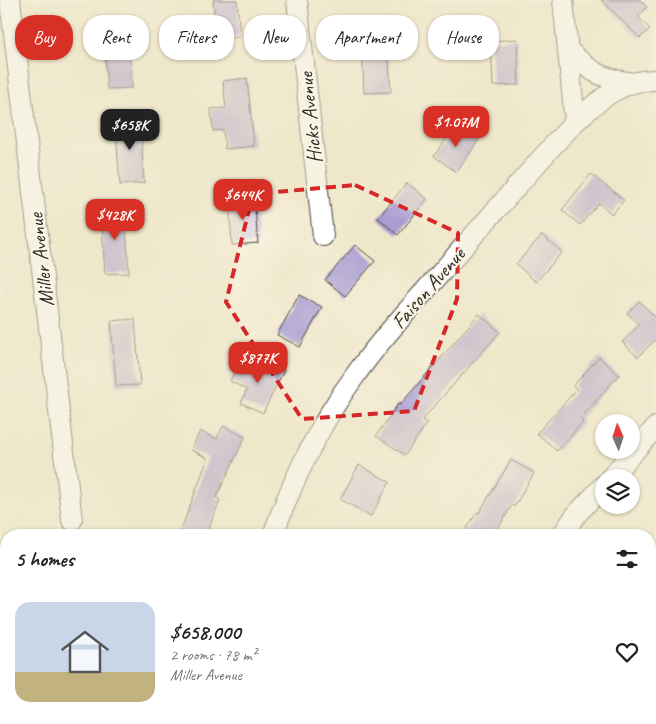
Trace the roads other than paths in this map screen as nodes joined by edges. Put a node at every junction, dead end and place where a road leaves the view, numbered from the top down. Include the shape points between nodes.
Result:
1 (10, 0) edge
2 (297, 0) edge
3 (563, 0) edge
4 (568, 50) junction
5 (656, 80) edge
6 (633, 83) junction
7 (575, 122) junction
8 (324, 236) dead end
9 (656, 427) edge
10 (618, 469) edge
11 (595, 495) edge
12 (72, 520) dead end
13 (274, 529) edge
14 (566, 529) edge

1 - 12 street, Miller Avenue
2 - 8 street, Hicks Avenue
3 - 4 street
4 - 6 street via 587,68 608,79
4 - 7 street
5 - 6 street
6 - 7 street, Faison Avenue via 597,100
7 - 13 street, Faison Avenue via 391,329 353,377 304,460
9 - 10 street
11 - 14 street

